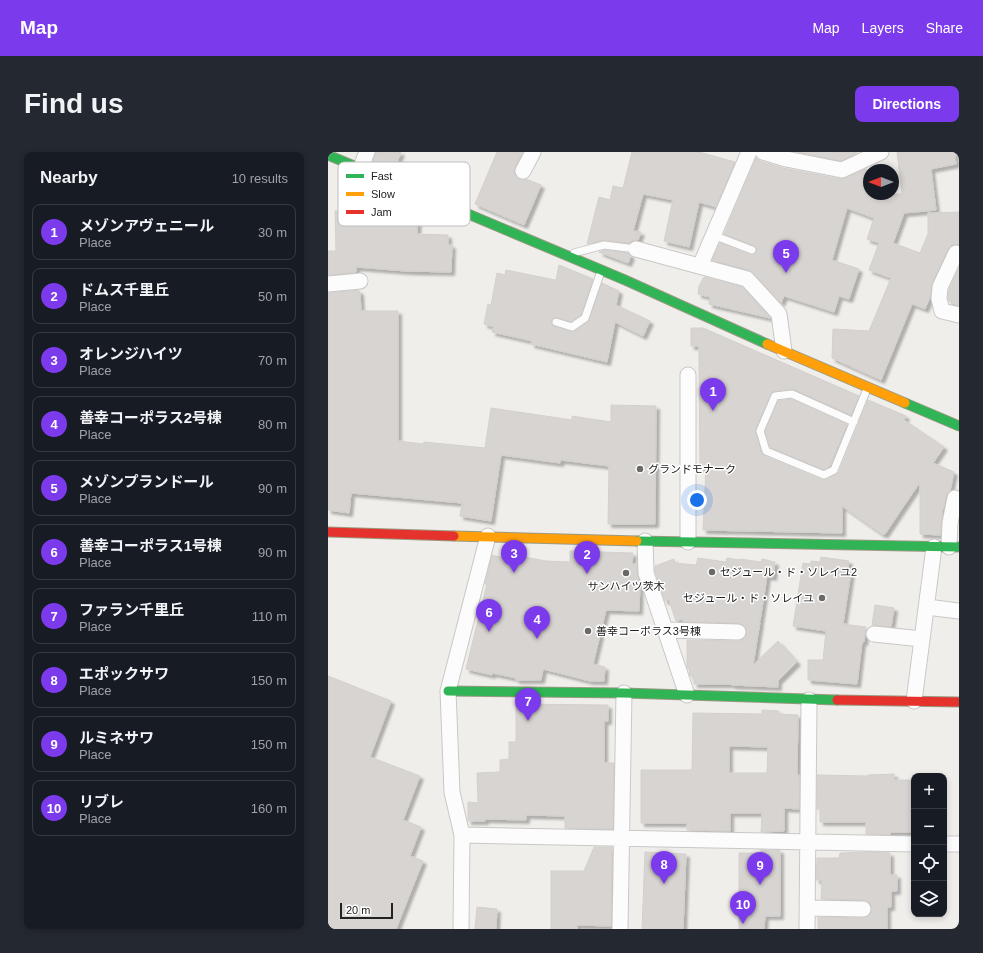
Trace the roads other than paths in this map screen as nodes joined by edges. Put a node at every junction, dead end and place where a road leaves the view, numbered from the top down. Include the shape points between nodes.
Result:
1 (367, 152) edge
2 (533, 152) edge
3 (749, 152) edge
4 (765, 152) edge
5 (881, 152) edge
6 (328, 155) edge
7 (344, 162) edge
8 (363, 162) edge
9 (523, 170) dead end
10 (470, 215) edge
11 (713, 235) junction
12 (636, 249) joint
13 (752, 250) dead end
14 (956, 253) dead end
15 (569, 257) junction
16 (700, 266) junction
17 (601, 270) junction
18 (360, 281) dead end
19 (328, 284) edge
20 (959, 315) edge
21 (556, 322) dead end
22 (784, 351) junction
23 (688, 375) dead end
24 (868, 387) junction
25 (854, 422) junction
26 (959, 426) edge
27 (955, 498) dead end
28 (328, 532) edge
29 (488, 536) junction
30 (645, 541) junction
31 (688, 542) junction
32 (934, 547) junction
33 (954, 547) edge
34 (926, 607) junction
35 (959, 610) edge
36 (665, 630) junction
37 (738, 632) dead end
38 (874, 634) dead end
39 (922, 639) junction
40 (448, 691) junction
41 (624, 693) junction
42 (687, 695) junction
43 (809, 700) junction
44 (914, 701) junction
45 (959, 702) edge
46 (462, 834) junction
47 (621, 838) junction
48 (808, 842) junction
49 (911, 844) edge
50 (947, 844) edge
51 (959, 844) edge
52 (807, 908) junction
53 (863, 909) dead end
54 (462, 929) edge
55 (620, 929) edge
56 (807, 929) edge

1 - 8 street
2 - 9 street
3 - 11 street
4 - 5 street via 786,159 842,170
6 - 7 street
10 - 15 street
11 - 13 lane
11 - 16 street
12 - 15 lane via 604,245 574,252
12 - 16 street
14 - 20 street via 940,287 939,299 942,312
15 - 17 street
16 - 22 street via 747,279 779,314
17 - 21 lane via 585,318 572,327
17 - 22 street
18 - 19 street
22 - 24 street
23 - 31 street
24 - 25 lane
24 - 26 street
25 - 25 lane via 834,470 824,475 766,451 760,431 775,396 792,394
27 - 33 street via 950,522
28 - 29 street
29 - 30 street
29 - 40 street
30 - 31 street
30 - 36 street via 646,573
31 - 32 street
32 - 33 street
32 - 34 street
34 - 35 street
34 - 39 street
36 - 37 street
36 - 42 street
38 - 39 street
39 - 44 street
40 - 41 street
40 - 46 street via 452,792
41 - 42 street
41 - 47 street
42 - 43 street
43 - 44 street
43 - 48 street
44 - 45 street
46 - 47 street
46 - 54 street
47 - 48 street
47 - 55 street
48 - 49 street
48 - 52 street
50 - 51 street
52 - 53 street
52 - 56 street

